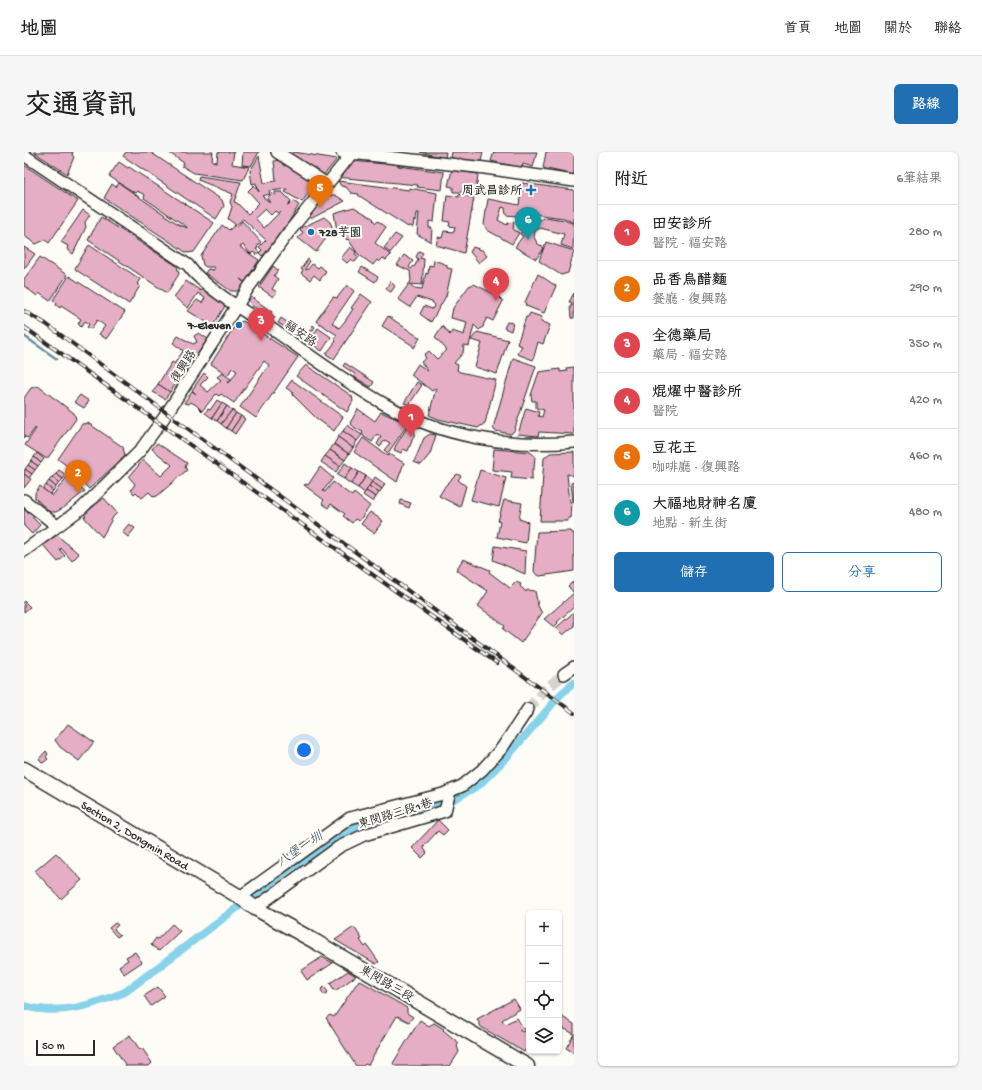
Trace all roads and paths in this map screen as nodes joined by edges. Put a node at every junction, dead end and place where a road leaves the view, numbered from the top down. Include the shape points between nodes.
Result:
1 (276, 152) edge
2 (349, 152) edge
3 (24, 155) edge
4 (574, 181) edge
5 (327, 184) junction
6 (238, 306) junction
7 (574, 442) edge
8 (24, 500) edge
9 (57, 526) junction
10 (24, 551) edge
11 (574, 667) edge
12 (564, 674) tunnel mouth
13 (528, 709) tunnel mouth
14 (24, 769) edge
15 (450, 792) junction
16 (247, 902) junction
17 (527, 1066) edge

1 - 5 street
2 - 4 street
2 - 5 street, 復興路
3 - 6 street, 福安路 via 188,265 194,274
5 - 6 street, 復興路 via 281,243
6 - 7 street, 福安路 via 360,390 386,406 424,423 452,433 495,440 538,444
6 - 9 street, 復興路 via 139,452 82,508
8 - 9 street
9 - 10 street, 復興路
11 - 12 street
13 - 15 street via 502,748 482,770
14 - 16 main road, Section 2, Dongmin Road
15 - 16 street via 350,818
15 - 16 street, 東閔路三段1巷 via 445,811 364,834
16 - 17 main road, 東閔路三段

